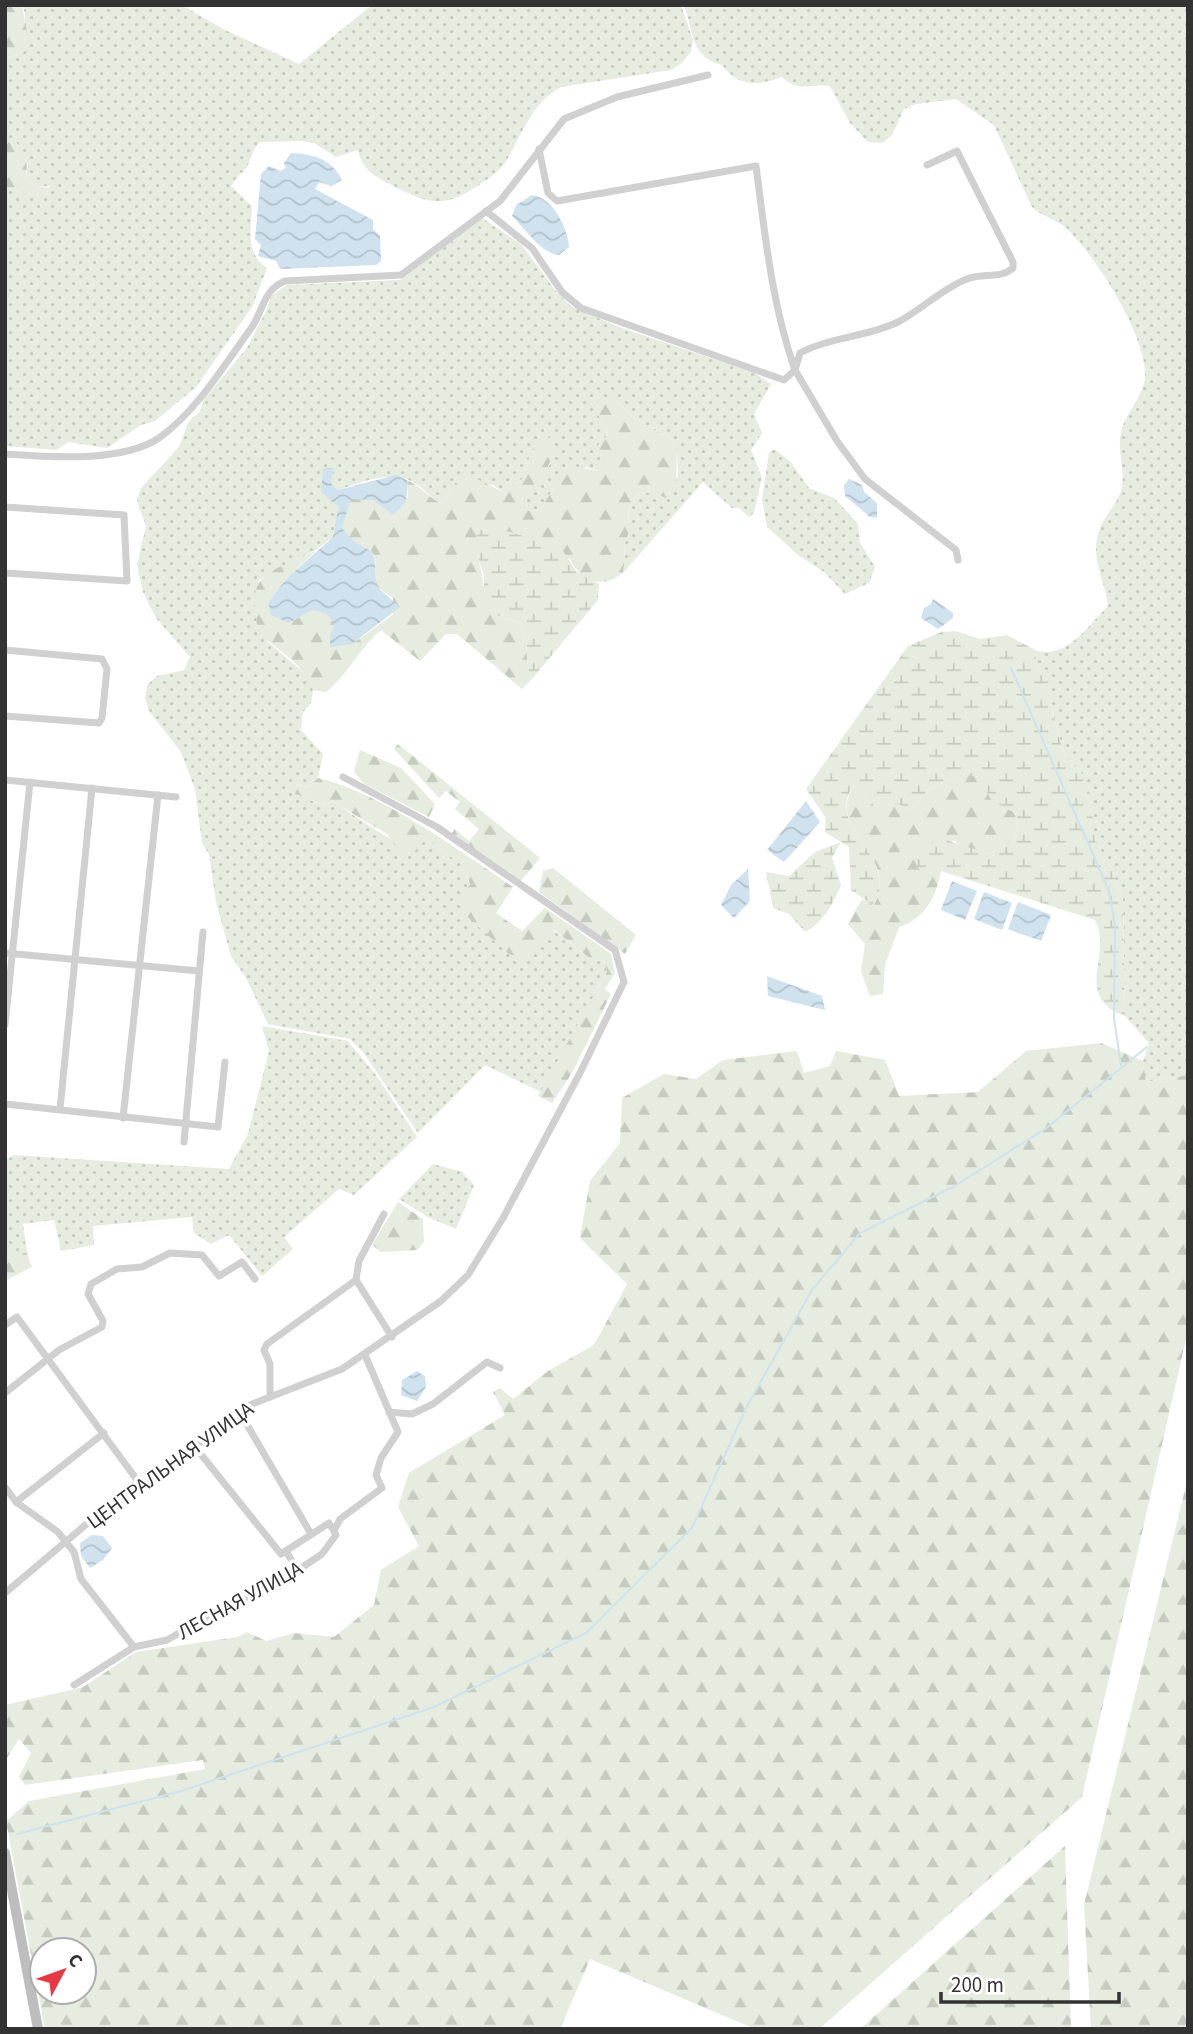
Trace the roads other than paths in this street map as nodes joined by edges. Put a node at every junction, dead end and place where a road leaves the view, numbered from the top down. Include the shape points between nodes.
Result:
1 (708, 75) dead end
2 (539, 149) junction
3 (927, 165) dead end
4 (486, 211) junction
5 (795, 370) junction
6 (5, 454) edge
7 (5, 507) edge
8 (958, 560) dead end
9 (5, 573) edge
10 (5, 650) edge
11 (5, 716) edge
12 (343, 777) dead end
13 (5, 780) edge
14 (30, 782) junction
15 (92, 788) junction
16 (158, 795) junction
17 (176, 797) dead end
18 (203, 932) dead end
19 (9, 953) edge
20 (76, 960) junction
21 (138, 965) junction
22 (199, 971) junction
23 (5, 1025) edge
24 (225, 1062) dead end
25 (5, 1104) edge
26 (60, 1109) junction
27 (123, 1118) junction
28 (185, 1124) junction
29 (184, 1142) dead end
30 (384, 1214) dead end
31 (256, 1279) dead end
32 (356, 1280) junction
33 (5, 1325) edge
34 (392, 1337) junction
35 (365, 1354) junction
36 (49, 1361) junction
37 (500, 1368) dead end
38 (5, 1393) edge
39 (270, 1397) junction
40 (239, 1412) junction
41 (389, 1412) junction
42 (104, 1433) junction
43 (195, 1447) junction
44 (140, 1485) junction
45 (5, 1487) edge
46 (16, 1502) junction
47 (334, 1531) junction
48 (311, 1534) junction
49 (66, 1542) junction
50 (286, 1551) junction
51 (298, 1571) junction
52 (5, 1593) edge
53 (134, 1647) junction
54 (74, 1685) dead end
55 (5, 1853) edge
56 (38, 2029) edge

1 - 2 street via 617,97 564,119
2 - 4 street via 500,201
2 - 5 street via 548,193 558,201 756,166 767,250
3 - 5 street via 957,151 1013,268 998,277 966,279 897,322 814,346 800,353
4 - 5 street via 532,248 562,292 581,308 784,380
4 - 6 street via 401,275 274,285 258,318 197,401 158,439 122,452 92,456
5 - 8 street via 865,479 956,550
7 - 9 street via 124,515 127,581
10 - 11 street via 102,659 107,668 99,723
12 - 34 street, ЦЕНТРАЛЬНАЯ УЛИЦА via 437,827 615,950 624,982 503,1218 468,1275
13 - 14 street
14 - 15 street
14 - 19 street
15 - 16 street
15 - 20 street
16 - 17 street
16 - 21 street
18 - 22 street
19 - 20 street
19 - 23 street
20 - 21 street
20 - 26 street
21 - 22 street
21 - 27 street
22 - 28 street
24 - 28 street via 218,1127
25 - 26 street
26 - 27 street
27 - 28 street
28 - 29 street
30 - 32 street via 359,1261
31 - 36 street via 242,1262 219,1276 202,1255 170,1254 142,1267 117,1269 92,1284 88,1294 102,1327 59,1350
32 - 34 street
32 - 39 street via 267,1344
33 - 36 street via 18,1317
34 - 35 street, ЦЕНТРАЛЬНАЯ УЛИЦА
35 - 39 street, ЦЕНТРАЛЬНАЯ УЛИЦА via 342,1369
35 - 41 street
36 - 38 street
36 - 42 street
37 - 41 street via 487,1362 433,1404 412,1414
39 - 40 street, ЦЕНТРАЛЬНАЯ УЛИЦА
40 - 43 street, ЦЕНТРАЛЬНАЯ УЛИЦА
40 - 48 street
41 - 47 street, ЛЕСНАЯ УЛИЦА via 398,1432 376,1475 382,1488 340,1519
42 - 44 street
42 - 46 street
43 - 44 street, ЦЕНТРАЛЬНАЯ УЛИЦА
43 - 50 street via 281,1554
44 - 49 street, ЦЕНТРАЛЬНАЯ УЛИЦА
45 - 46 street
46 - 49 street
47 - 48 street via 329,1523
47 - 51 street, ЛЕСНАЯ УЛИЦА via 336,1535 321,1554
48 - 50 street
49 - 52 street, ЦЕНТРАЛЬНАЯ УЛИЦА
49 - 53 street via 75,1552 80,1579
50 - 51 street
51 - 53 street, ЛЕСНАЯ УЛИЦА via 167,1640
53 - 54 street, ЛЕСНАЯ УЛИЦА
55 - 56 main road

